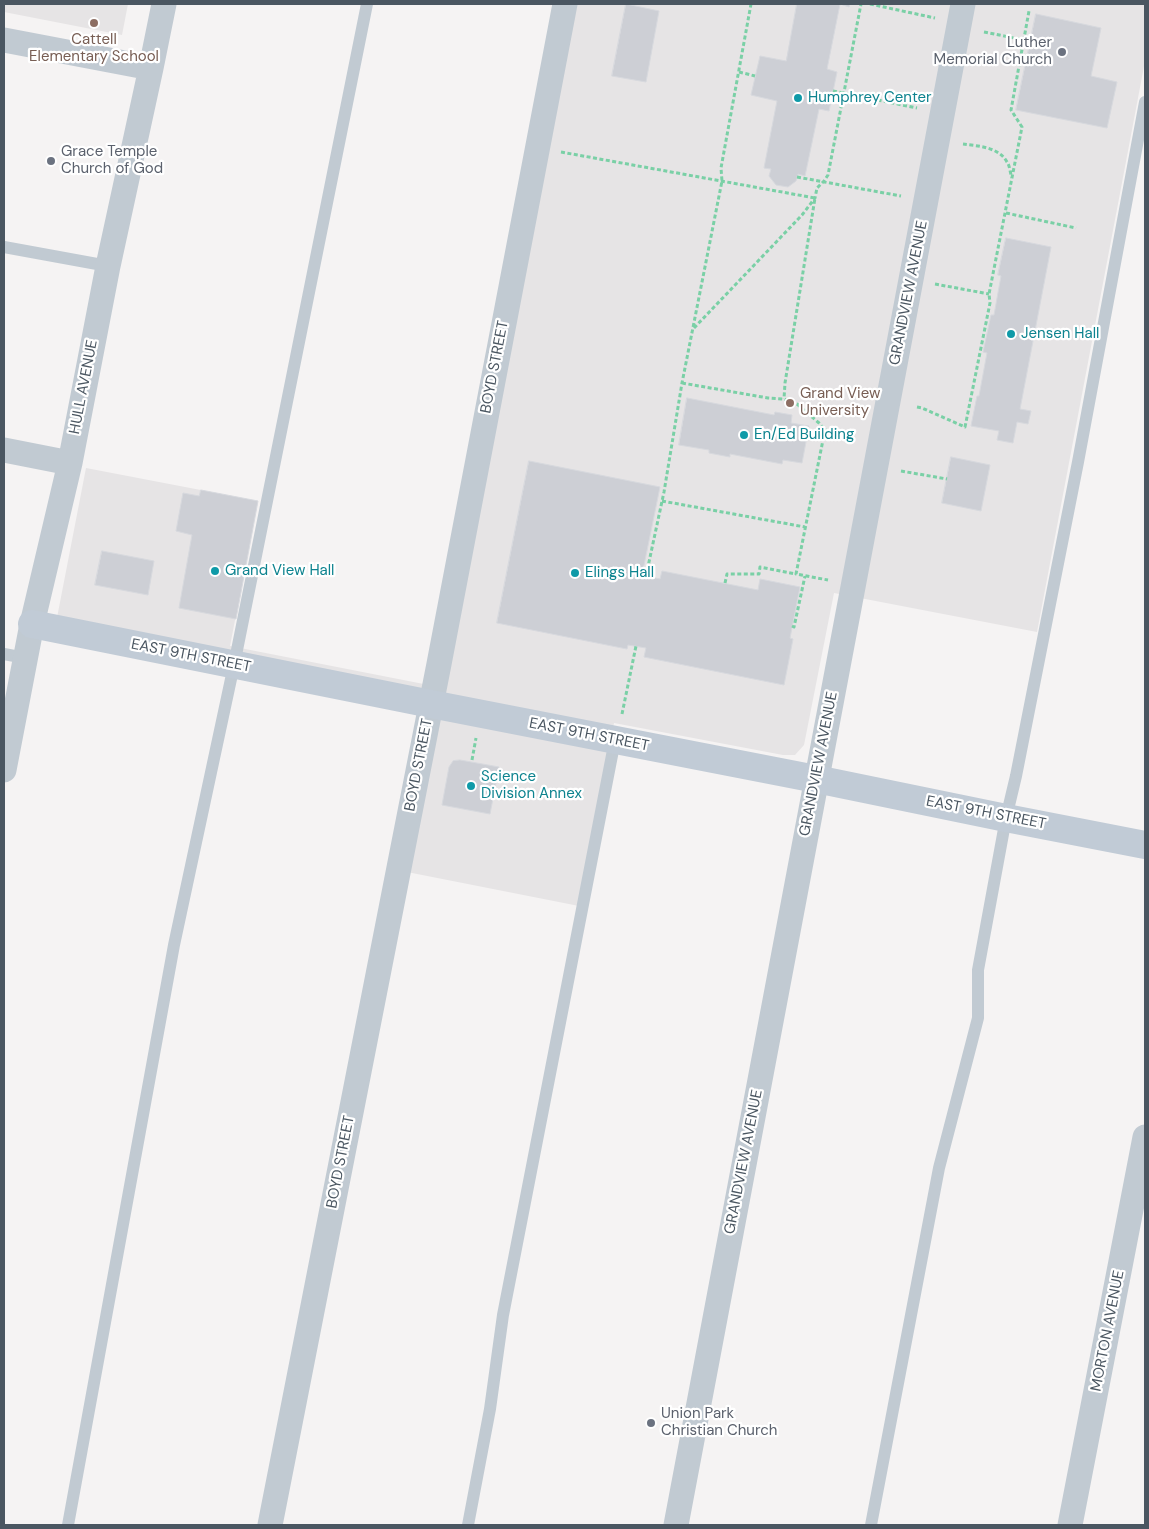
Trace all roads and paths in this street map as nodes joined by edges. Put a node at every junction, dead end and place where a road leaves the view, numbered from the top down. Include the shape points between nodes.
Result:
1 (164, 4) edge
2 (367, 4) edge
3 (565, 4) edge
4 (751, 4) edge
5 (862, 4) edge
6 (870, 4) edge
7 (1029, 11) dead end
8 (960, 18) edge
9 (4, 40) edge
10 (1024, 40) junction
11 (151, 68) junction
12 (739, 72) junction
13 (755, 76) dead end
14 (833, 92) dead end
15 (844, 94) junction
16 (1145, 102) edge
17 (942, 114) junction
18 (938, 140) junction
19 (537, 147) junction
20 (797, 177) dead end
21 (722, 181) junction
22 (824, 181) junction
23 (1012, 181) junction
24 (815, 198) junction
25 (926, 200) junction
26 (1006, 213) junction
27 (1076, 228) dead end
28 (4, 247) edge
29 (108, 266) junction
30 (912, 280) junction
31 (989, 294) junction
32 (693, 329) junction
33 (682, 383) junction
34 (784, 399) junction
35 (916, 407) dead end
36 (825, 430) junction
37 (4, 450) edge
38 (878, 454) junction
39 (70, 462) junction
40 (947, 479) dead end
41 (662, 502) junction
42 (805, 527) junction
43 (796, 574) junction
44 (646, 576) dead end
45 (805, 576) junction
46 (725, 583) dead end
47 (854, 585) junction
48 (32, 624) junction
49 (792, 626) dead end
50 (636, 646) dead end
51 (14, 656) edge
52 (234, 665) junction
53 (431, 704) junction
54 (616, 740) junction
55 (4, 770) edge
56 (816, 778) junction
57 (1006, 818) junction
58 (1145, 845) edge
59 (1145, 1137) edge
60 (68, 1525) edge
61 (270, 1525) edge
62 (468, 1525) edge
63 (676, 1525) edge
64 (871, 1525) edge
65 (1070, 1525) edge

1 - 11 street, HULL AVENUE
2 - 52 lane
3 - 19 street, BOYD STREET
4 - 12 path
5 - 15 path
6 - 8 path
7 - 10 path
8 - 10 path
8 - 17 street, GRANDVIEW AVENUE
9 - 11 street
10 - 23 path via 1011,110 1022,127
11 - 29 street, HULL AVENUE
12 - 13 path
12 - 21 path via 721,168
14 - 15 path
15 - 17 path
15 - 22 path via 828,175
16 - 57 lane
17 - 18 street, GRANDVIEW AVENUE
18 - 23 path via 989,148 1001,154 1008,162
18 - 25 street, GRANDVIEW AVENUE
19 - 21 path
19 - 53 street, BOYD STREET
20 - 22 path
21 - 24 path
21 - 32 path
22 - 24 path via 817,188
22 - 25 path
23 - 26 path
24 - 32 path
24 - 34 path
25 - 30 street, GRANDVIEW AVENUE
26 - 27 path
26 - 31 path
28 - 29 lane
29 - 39 street, HULL AVENUE
30 - 31 path
30 - 38 street, GRANDVIEW AVENUE
31 - 35 path via 990,303 965,427
32 - 33 path
33 - 34 path
33 - 41 path
34 - 36 path via 797,404
36 - 38 path
36 - 42 path
37 - 39 street
38 - 40 path
38 - 47 street, GRANDVIEW AVENUE
39 - 48 street, HULL AVENUE
41 - 42 path
41 - 44 path
42 - 43 path
43 - 45 path
43 - 46 path via 760,567 758,574 727,574
45 - 47 path
45 - 49 path
47 - 56 street, GRANDVIEW AVENUE
48 - 51 street, HULL AVENUE
48 - 52 street, EAST 9TH STREET
50 - 54 path
51 - 55 street, HULL AVENUE
52 - 53 street, EAST 9TH STREET
52 - 60 lane via 174,945
53 - 54 street, EAST 9TH STREET
53 - 61 street, BOYD STREET
54 - 56 street, EAST 9TH STREET
54 - 62 lane via 503,1315 490,1410
56 - 57 street, EAST 9TH STREET
56 - 63 street, GRANDVIEW AVENUE
57 - 58 street, EAST 9TH STREET
57 - 64 lane via 978,970 978,1018 939,1168
59 - 65 street, MORTON AVENUE

